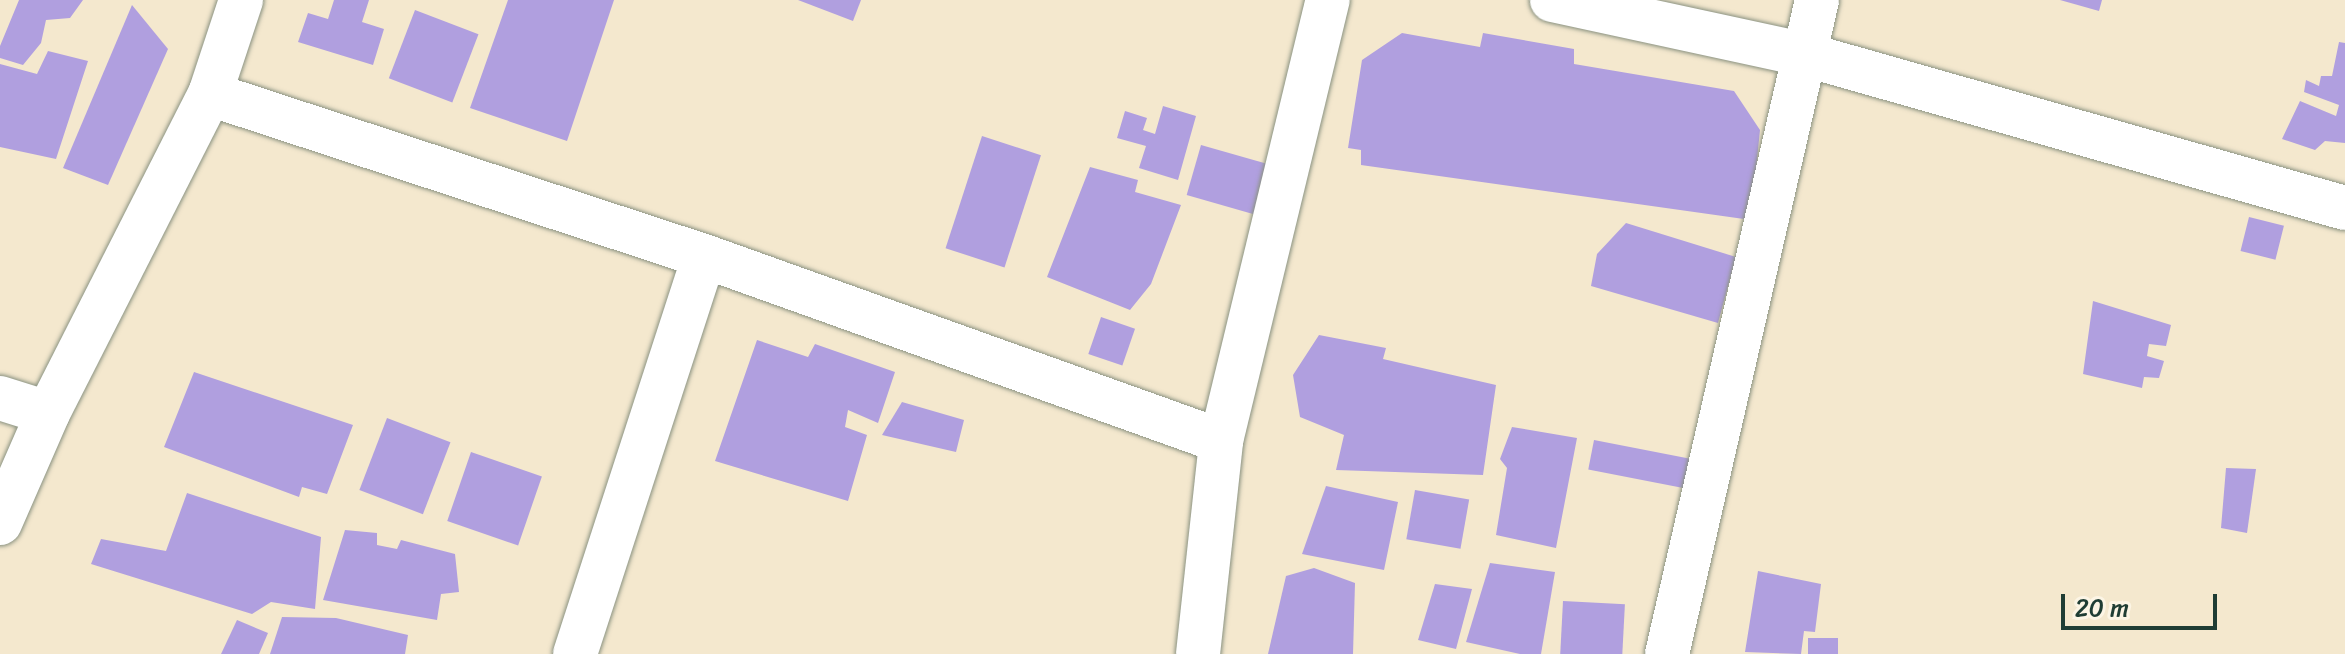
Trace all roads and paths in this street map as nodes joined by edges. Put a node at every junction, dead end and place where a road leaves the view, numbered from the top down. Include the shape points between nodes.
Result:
1 (241, 0) edge
2 (1328, 0) edge
3 (1552, 0) edge
4 (1817, 0) edge
5 (1807, 55) junction
6 (210, 94) junction
7 (2345, 208) edge
8 (704, 256) junction
9 (0, 398) edge
10 (48, 413) junction
11 (1221, 441) junction
12 (0, 523) edge
13 (575, 654) edge
14 (1198, 654) edge
15 (1667, 654) edge

1 - 6 street
2 - 11 street
3 - 5 street
4 - 5 street
5 - 7 street
5 - 15 street
6 - 8 street
6 - 10 street
8 - 11 street
8 - 13 street
9 - 10 street
10 - 12 street
11 - 14 street

